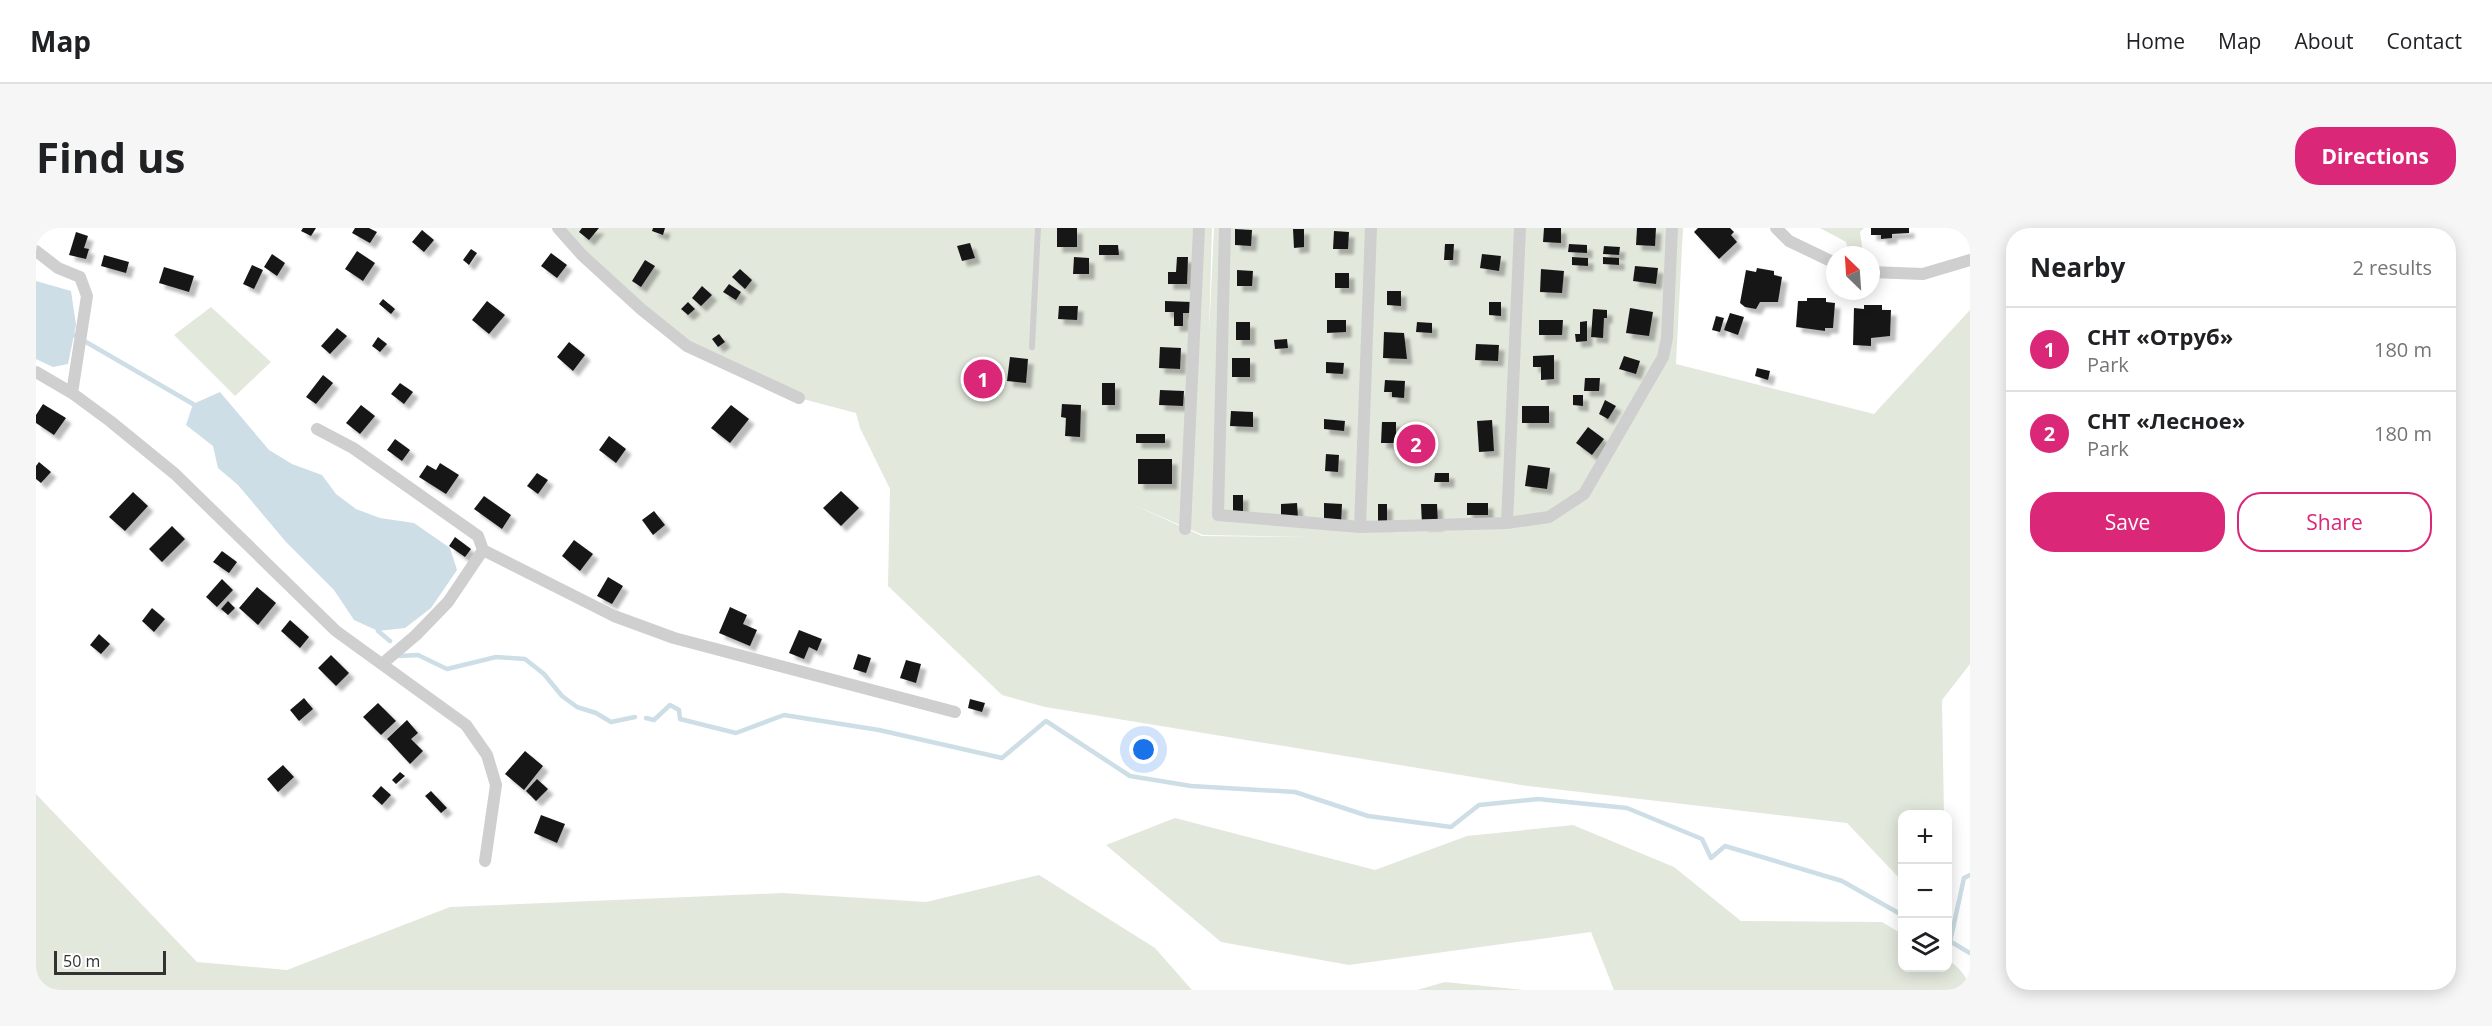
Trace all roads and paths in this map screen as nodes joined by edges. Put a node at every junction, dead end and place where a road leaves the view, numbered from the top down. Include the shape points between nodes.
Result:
1 (558, 228) edge
2 (1038, 228) edge
3 (1199, 228) edge
4 (1225, 228) edge
5 (1371, 228) edge
6 (1520, 228) edge
7 (1672, 228) edge
8 (1776, 228) edge
9 (36, 251) edge
10 (1826, 259) edge
11 (1970, 260) edge
12 (1880, 272) edge
13 (1032, 347) dead end
14 (36, 372) edge
15 (72, 393) junction
16 (799, 399) dead end
17 (317, 429) dead end
18 (1507, 523) junction
19 (1360, 527) junction
20 (1185, 529) dead end
21 (483, 550) junction
22 (382, 664) junction
23 (955, 712) dead end
24 (485, 861) dead end

1 - 16 street via 616,286 687,346
2 - 13 lane
3 - 20 street
4 - 19 street via 1218,515
5 - 19 street
6 - 18 street
7 - 18 street via 1663,357 1584,494 1549,516
8 - 10 street via 1789,241
9 - 15 street via 58,268 80,277 87,296
11 - 12 street via 1923,274
14 - 15 street
15 - 22 street via 174,474 336,631
17 - 21 street via 353,448 478,536
18 - 19 street
21 - 22 street via 448,602
21 - 23 street via 614,616 674,638
22 - 24 street via 466,725 487,755 496,785

